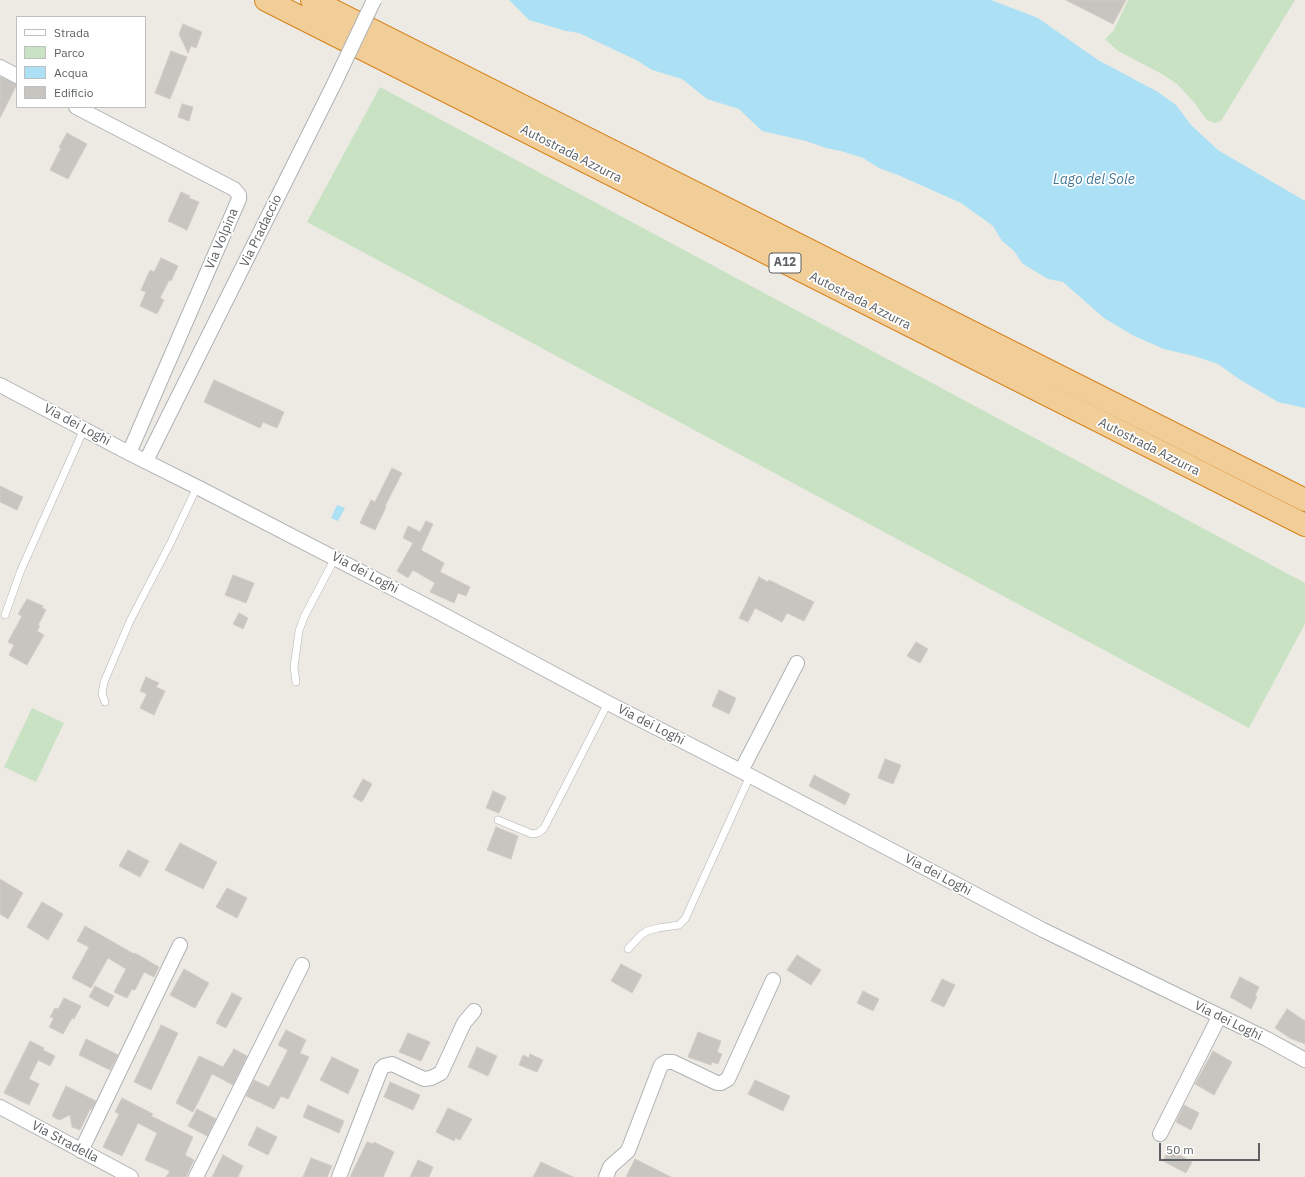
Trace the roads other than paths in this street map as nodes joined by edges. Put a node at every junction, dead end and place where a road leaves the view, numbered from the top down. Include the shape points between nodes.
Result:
1 (266, 0) edge
2 (312, 0) edge
3 (374, 0) edge
4 (0, 68) edge
5 (16, 76) edge
6 (78, 108) edge
7 (0, 384) edge
8 (84, 429) junction
9 (129, 453) junction
10 (146, 461) junction
11 (197, 487) junction
12 (1305, 500) edge
13 (1305, 525) edge
14 (335, 558) junction
15 (5, 616) dead end
16 (797, 663) dead end
17 (296, 682) dead end
18 (105, 702) dead end
19 (608, 703) junction
20 (745, 774) junction
21 (498, 820) dead end
22 (180, 945) dead end
23 (628, 949) dead end
24 (302, 965) dead end
25 (773, 980) dead end
26 (474, 1011) dead end
27 (1219, 1017) junction
28 (1305, 1060) edge
29 (0, 1107) edge
30 (1160, 1134) dead end
31 (81, 1151) junction
32 (131, 1177) edge
33 (196, 1177) edge
34 (339, 1177) edge
35 (606, 1177) edge

1 - 13 highway, Autostrada Azzurra / A12
2 - 12 highway, Autostrada Azzurra / A12
3 - 10 street, Via Pradaccio, bridge
4 - 5 street
6 - 9 street, Via Volpina via 234,189 239,195
7 - 8 street, Via dei Loghi
8 - 9 street, Via dei Loghi
8 - 15 lane via 21,570
9 - 10 street, Via dei Loghi
10 - 11 street, Via dei Loghi
11 - 14 street, Via dei Loghi
11 - 18 lane via 130,621 104,682 102,694
14 - 17 lane via 299,631 294,667
14 - 19 street, Via dei Loghi
16 - 20 street
19 - 20 street, Via dei Loghi
19 - 21 lane via 544,828 532,834
20 - 23 lane via 685,919 679,925 647,931
20 - 27 street, Via dei Loghi via 1043,930
22 - 31 street
24 - 33 street
25 - 35 street via 728,1080 716,1083 673,1062 661,1065 628,1151 610,1167
26 - 34 street via 464,1023 440,1073 424,1079 392,1064 381,1069
27 - 28 street, Via dei Loghi
27 - 30 street
29 - 31 street, Via Stradella
31 - 32 street, Via Stradella

